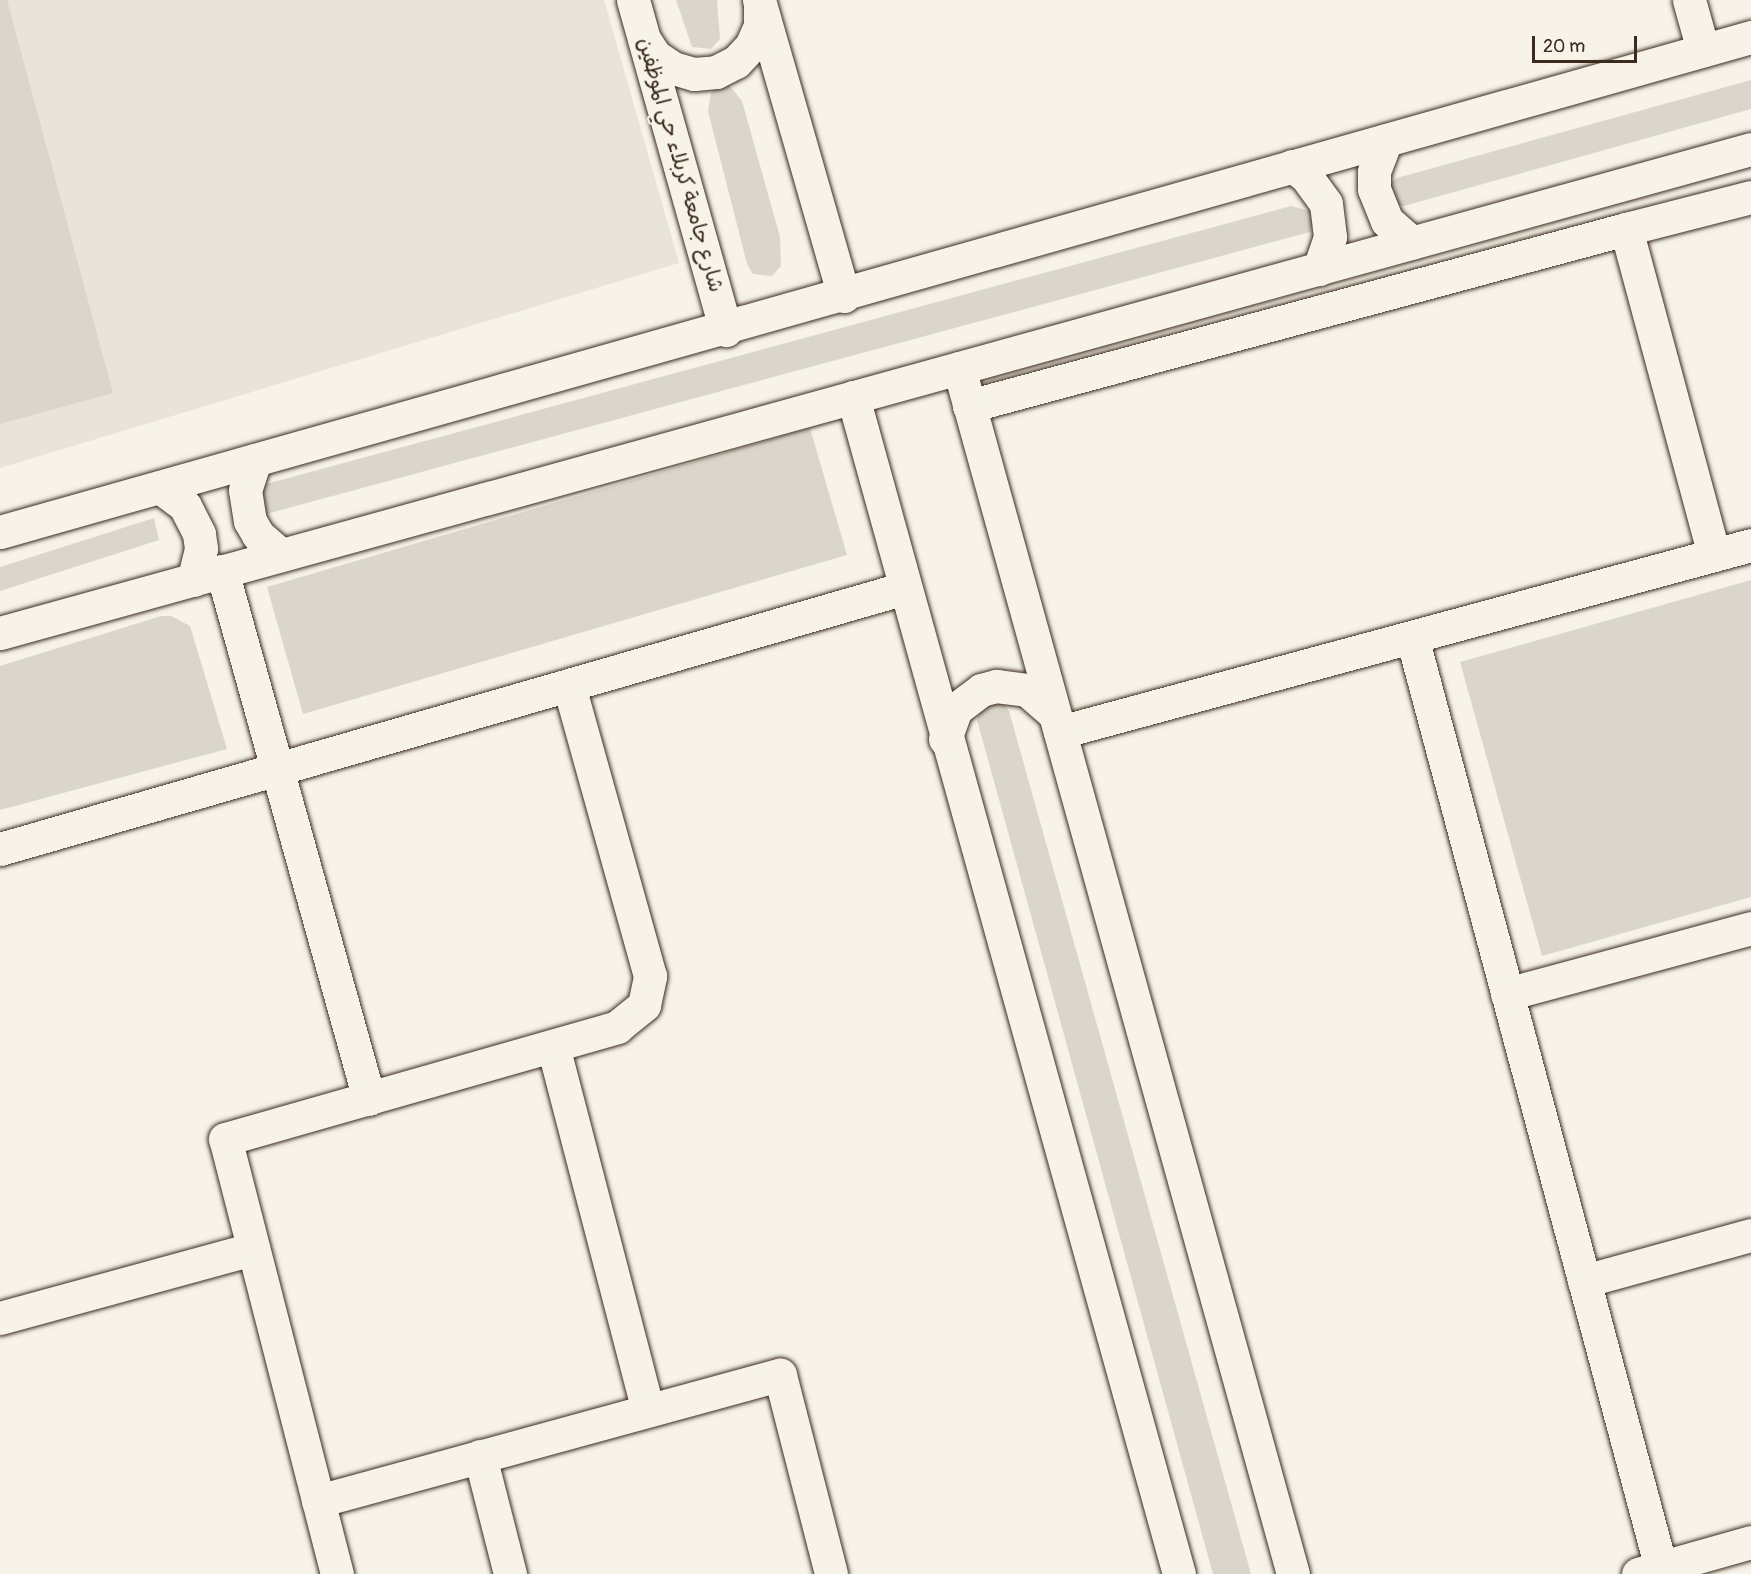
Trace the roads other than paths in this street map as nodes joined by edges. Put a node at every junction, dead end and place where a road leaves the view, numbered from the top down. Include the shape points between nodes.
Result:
1 (633, 0) edge
2 (1689, 0) edge
3 (760, 2) edge
4 (644, 37) junction
5 (1751, 37) edge
6 (1703, 50) junction
7 (1386, 140) junction
8 (1751, 150) edge
9 (1292, 166) junction
10 (1751, 197) edge
11 (1626, 229) junction
12 (1412, 243) junction
13 (1319, 269) junction
14 (844, 296) junction
15 (726, 330) junction
16 (959, 368) junction
17 (853, 398) junction
18 (969, 406) junction
19 (255, 460) junction
20 (160, 487) junction
21 (0, 532) edge
22 (1751, 545) edge
23 (281, 555) junction
24 (1714, 555) junction
25 (208, 576) junction
26 (905, 588) junction
27 (0, 633) edge
28 (1412, 637) junction
29 (569, 685) junction
30 (1055, 722) junction
31 (945, 739) junction
32 (277, 769) junction
33 (0, 849) edge
34 (1751, 928) edge
35 (1508, 994) junction
36 (553, 1046) junction
37 (369, 1100) junction
38 (1751, 1235) edge
39 (253, 1249) junction
40 (1584, 1281) junction
41 (0, 1318) edge
42 (648, 1410) junction
43 (480, 1456) junction
44 (318, 1501) junction
45 (1751, 1542) edge
46 (1650, 1571) edge
47 (337, 1574) edge
48 (510, 1574) edge
49 (831, 1574) edge
50 (1179, 1574) edge
51 (1293, 1574) edge

1 - 4 street, شارع جامعة كربلاء حي الموظفين
2 - 6 street
3 - 4 street via 760,26 751,46 736,62 716,72 694,74 674,69 655,56
3 - 14 street
4 - 15 street, شارع جامعة كربلاء حي الموظفين
5 - 6 street
6 - 7 street
7 - 9 street
7 - 12 street via 1374,172 1376,198 1387,221
8 - 12 street
9 - 13 street via 1306,176 1326,204 1330,237
9 - 14 street
10 - 11 street
11 - 18 street
11 - 24 street
12 - 13 street
13 - 16 street
14 - 15 street
15 - 19 street
16 - 17 street
16 - 18 street
17 - 23 street
17 - 26 street
18 - 30 street
19 - 20 street
19 - 23 street via 245,490 248,513 258,535
20 - 21 street
20 - 25 street via 185,506 197,526
22 - 24 street
23 - 25 street
24 - 28 street
25 - 27 street
25 - 32 street
26 - 29 street
26 - 31 street
28 - 30 street
28 - 35 street
29 - 32 street
29 - 36 street via 650,976 644,1005 618,1027
30 - 31 street via 1027,690 1004,686 981,690 956,709
30 - 51 street
31 - 50 street
32 - 33 street
32 - 37 street
34 - 35 street
35 - 40 street
36 - 37 street
36 - 42 street
37 - 39 street via 225,1139
38 - 40 street
39 - 41 street
39 - 44 street
40 - 46 street
42 - 43 street
42 - 49 street via 780,1375
43 - 44 street
43 - 48 street
44 - 47 street
45 - 46 street

